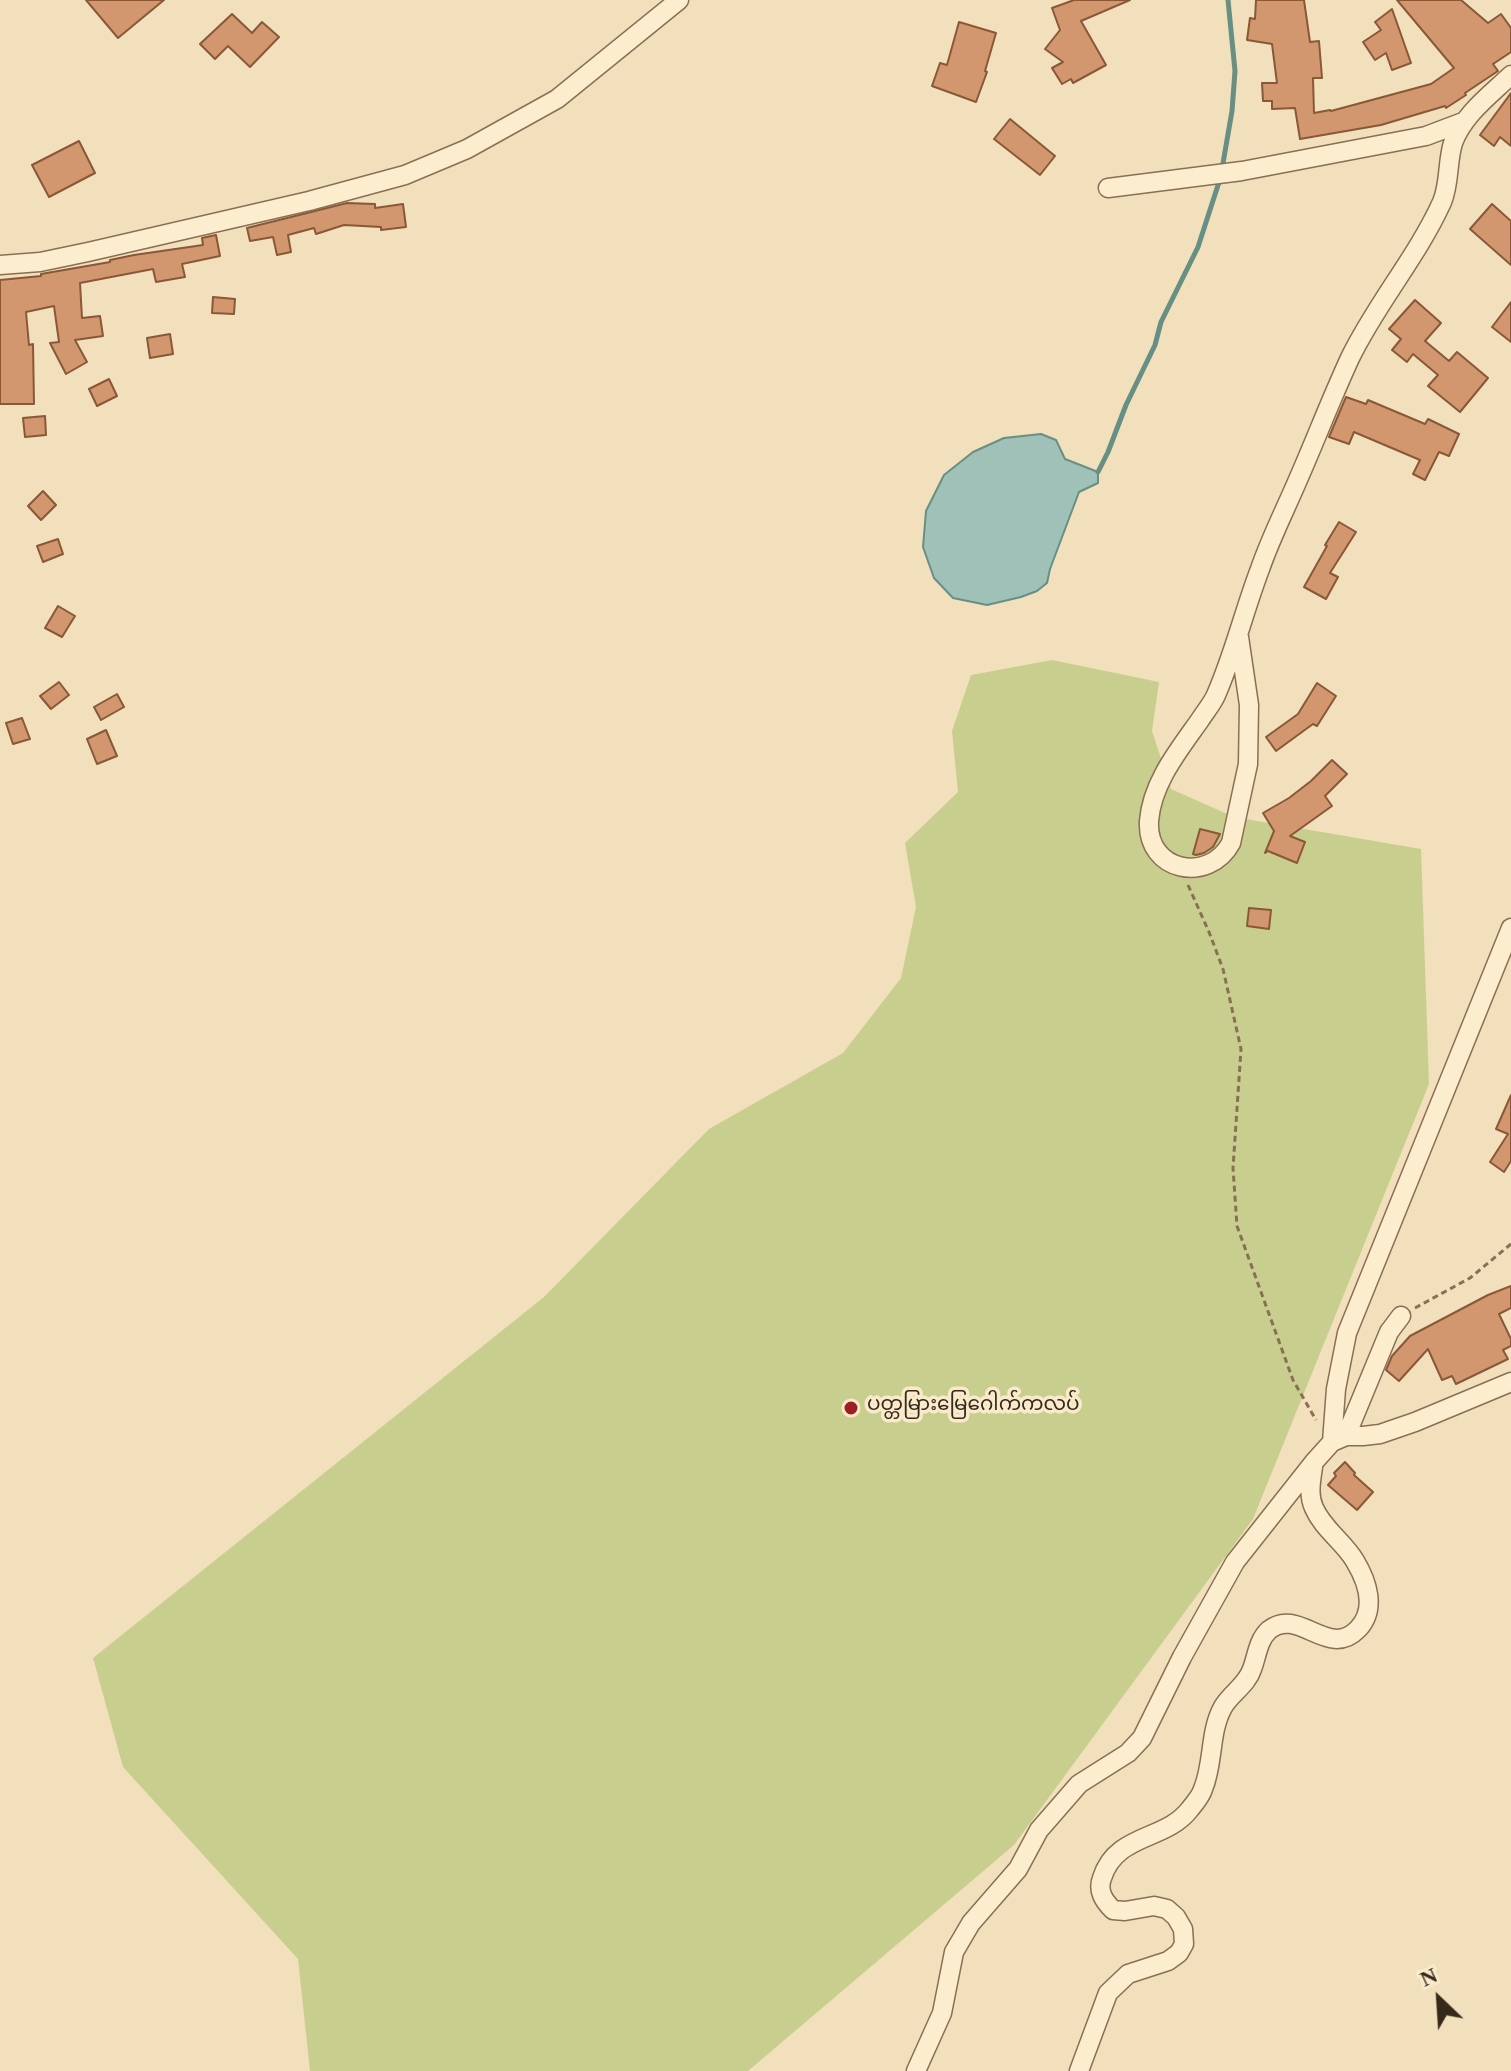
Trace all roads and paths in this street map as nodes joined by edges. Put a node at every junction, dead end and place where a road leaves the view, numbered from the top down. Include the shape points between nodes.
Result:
1 (679, 0) edge
2 (1511, 75) edge
3 (1463, 122) junction
4 (1108, 188) dead end
5 (0, 265) edge
6 (1239, 637) junction
7 (1180, 868) junction
8 (1511, 928) edge
9 (1511, 1244) edge
10 (1401, 1316) joint
11 (1511, 1382) edge
12 (1339, 1439) junction
13 (1314, 1462) junction
14 (916, 2071) edge
15 (1079, 2071) edge

1 - 5 street via 557,99 467,149 405,175 88,252
2 - 3 street
3 - 4 street via 1426,136 1242,171
3 - 6 street via 1453,143 1442,202 1351,356 1261,565
6 - 7 street via 1215,698 1156,788 1150,807 1154,845 1164,860
6 - 7 street via 1249,705 1248,764 1231,843 1214,862
7 - 12 path via 1223,969 1241,1049 1233,1168 1237,1226 1293,1380 1310,1412
8 - 12 street via 1347,1333 1336,1389
9 - 10 path via 1470,1278
10 - 12 street
11 - 12 street via 1380,1434
12 - 13 street
13 - 14 street via 1235,1562 1142,1738 1079,1784 971,1923 954,1952 942,2013
13 - 15 street via 1313,1506 1354,1560 1369,1593 1367,1613 1359,1628 1334,1640 1294,1624 1270,1629 1245,1683 1220,1715 1203,1791 1187,1814 1116,1853 1104,1870 1099,1885 1113,1910 1167,1909 1183,1929 1184,1944 1168,1961 1128,1974 1108,1993

